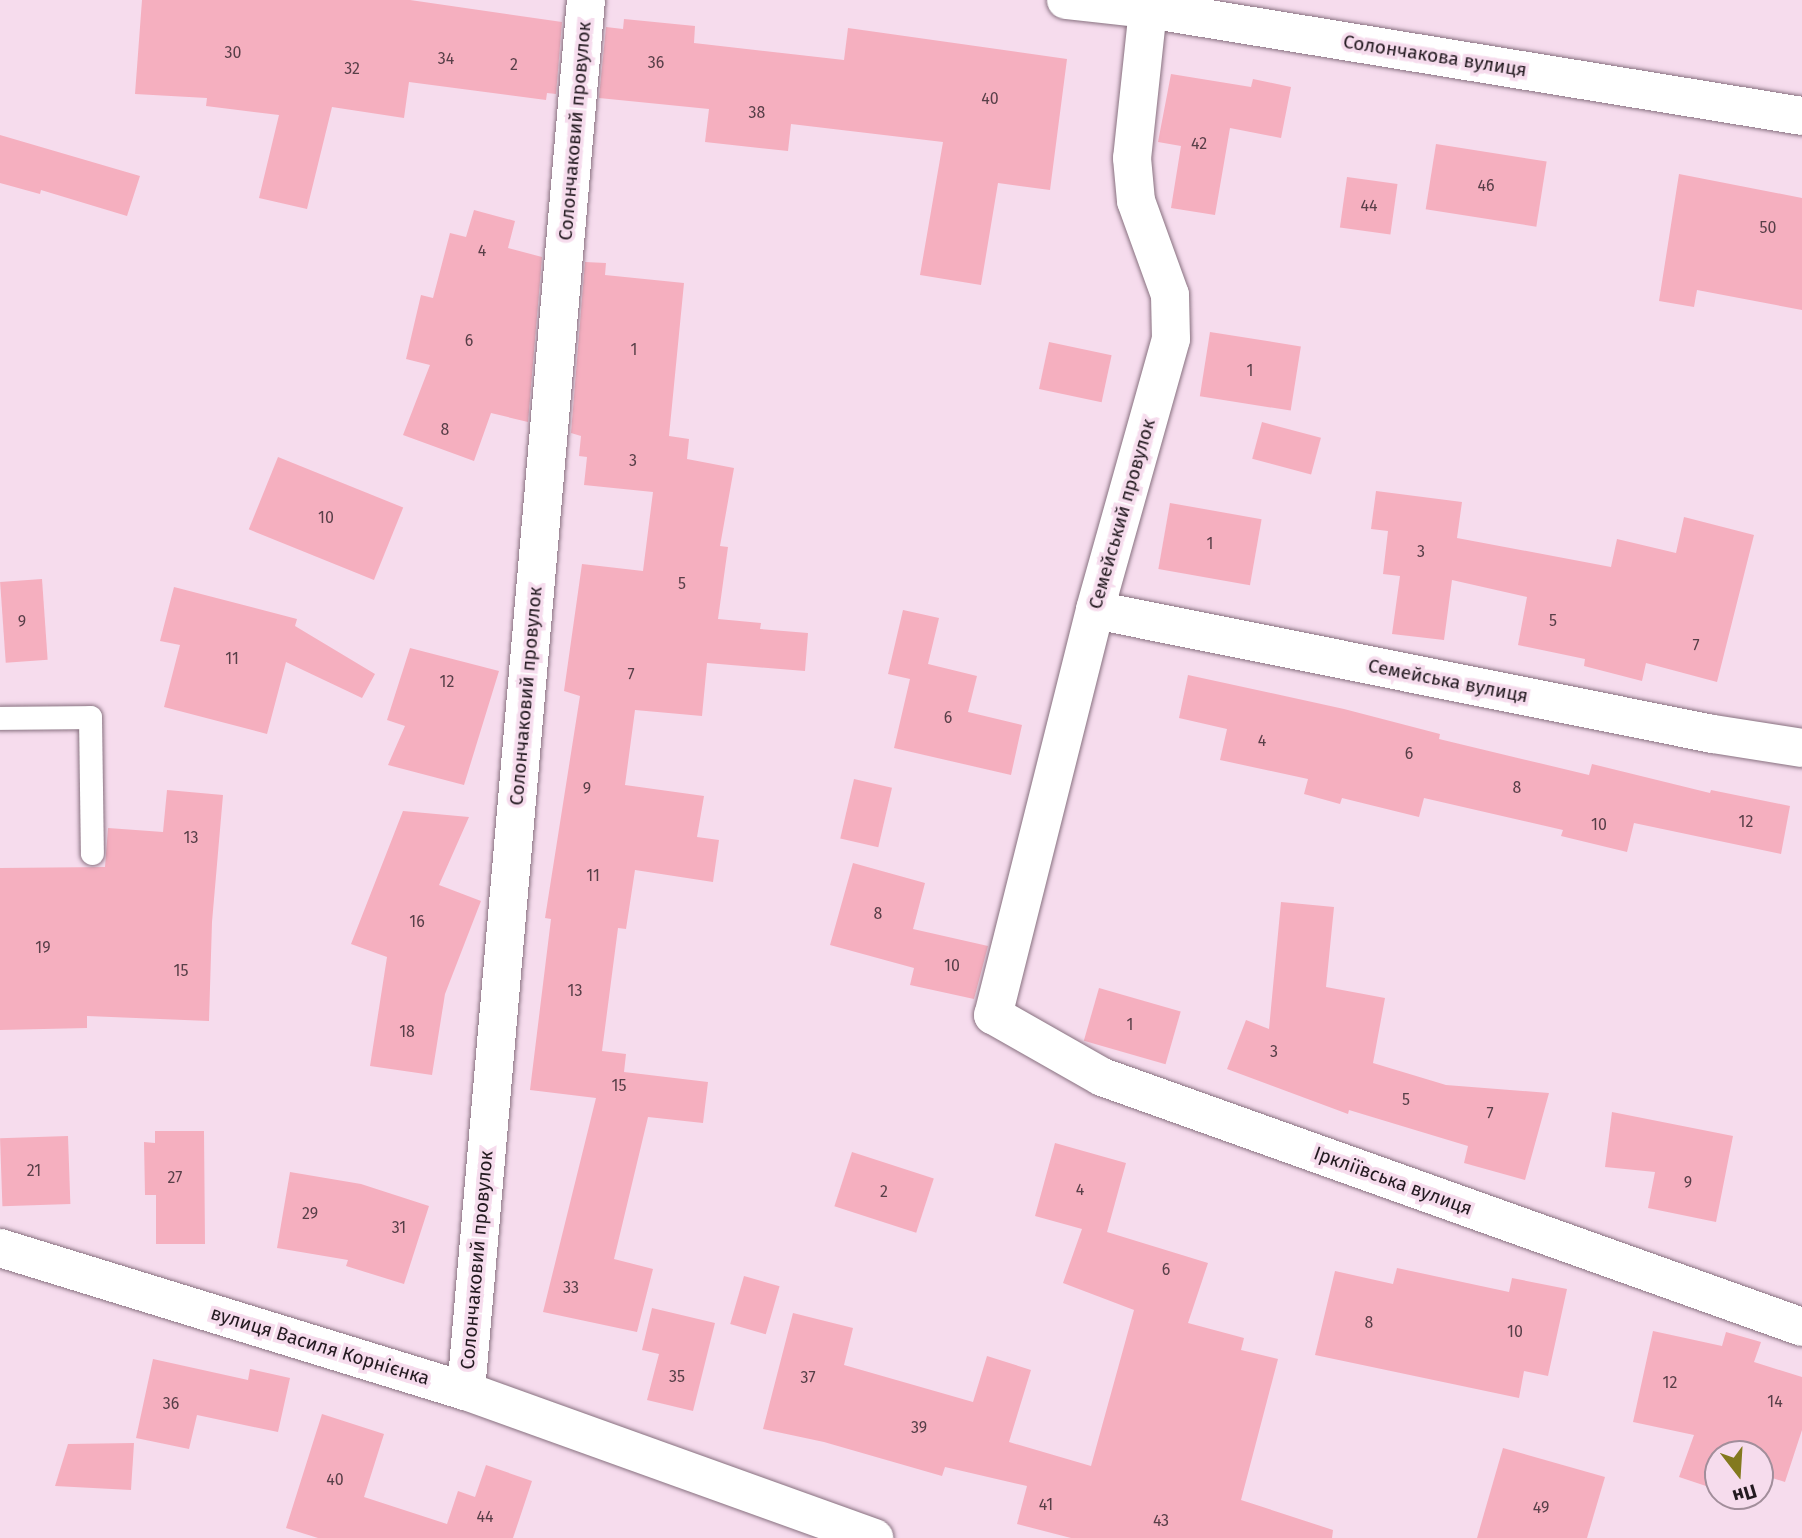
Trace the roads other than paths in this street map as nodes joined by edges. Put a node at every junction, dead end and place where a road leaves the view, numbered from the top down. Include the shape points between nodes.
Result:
1 (586, 0) edge
2 (1066, 0) edge
3 (1148, 9) junction
4 (1802, 116) edge
5 (1095, 610) junction
6 (0, 718) edge
7 (1802, 748) edge
8 (92, 853) dead end
9 (993, 1015) joint
10 (0, 1248) edge
11 (1802, 1327) edge
12 (466, 1391) junction
13 (874, 1538) edge

1 - 12 street, Солончаковий провулок
2 - 3 street, Солончакова вулиця
3 - 4 street, Солончакова вулиця
3 - 5 street, Семейський провулок via 1132,159 1136,201 1170,295 1171,339
5 - 7 street, Семейська вулиця
5 - 9 street, Семейський провулок
6 - 8 lane via 90,717
9 - 11 street, Іркліївська вулиця via 1102,1077
10 - 12 street, вулиця Василя Корнієнка
12 - 13 street, вулиця Василя Корнієнка

